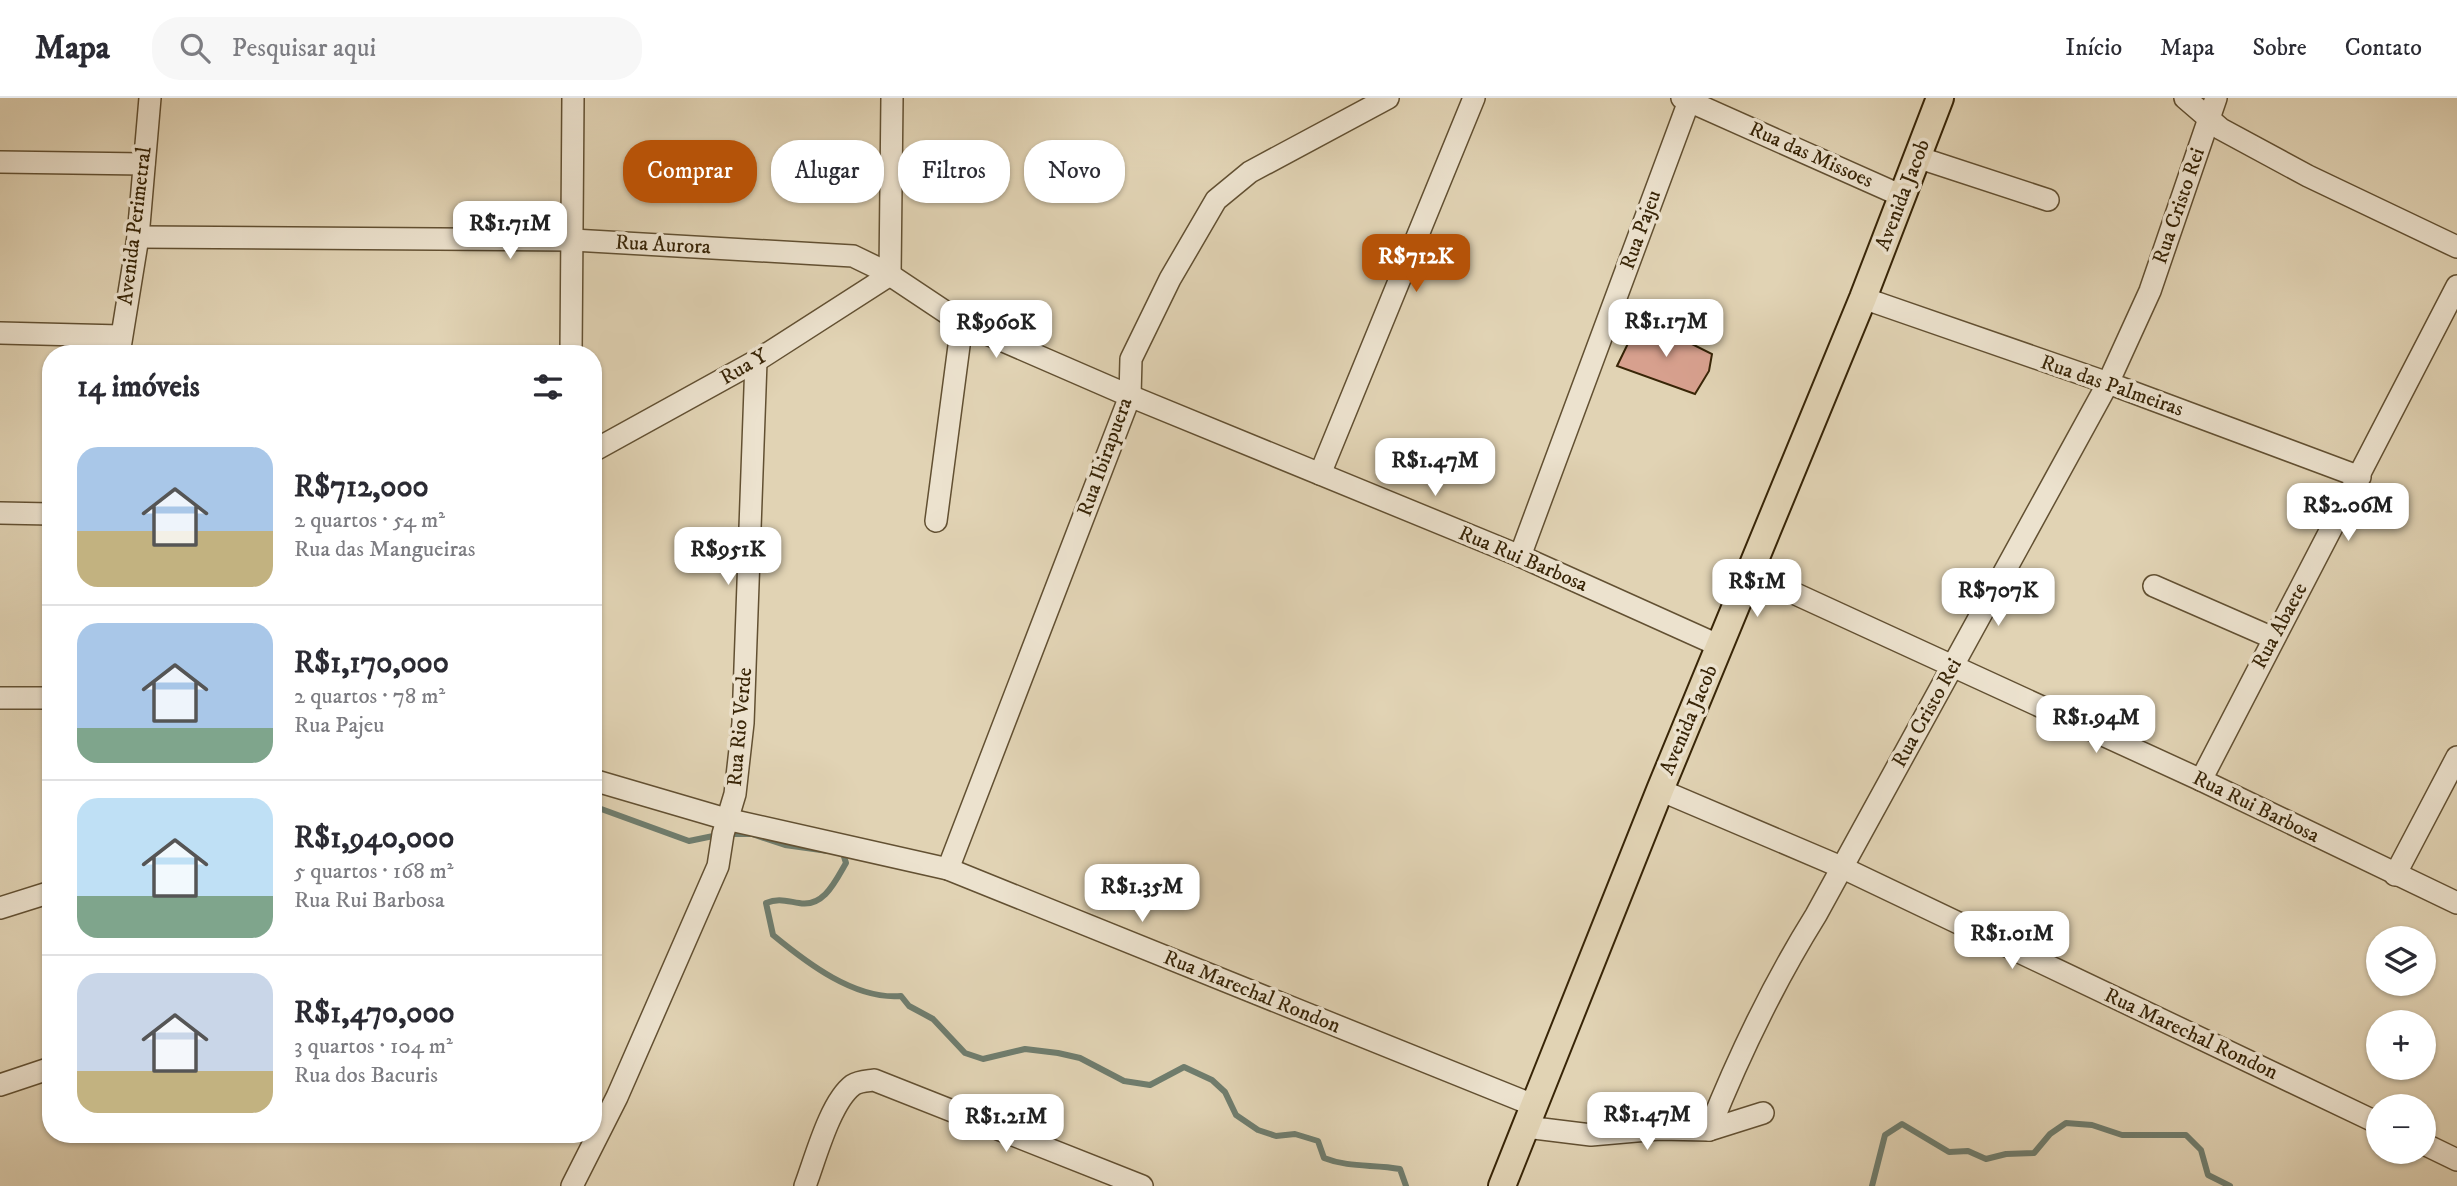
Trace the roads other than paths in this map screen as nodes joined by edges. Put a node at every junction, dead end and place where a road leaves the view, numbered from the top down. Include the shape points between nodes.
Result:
1 (150, 98) edge
2 (573, 98) edge
3 (892, 98) edge
4 (1388, 98) edge
5 (1474, 98) edge
6 (1940, 98) edge
7 (2185, 98) edge
8 (2216, 98) edge
9 (1685, 100) edge
10 (2208, 120) junction
11 (1917, 157) junction
12 (0, 162) edge
13 (144, 164) junction
14 (1902, 196) junction
15 (2048, 200) dead end
16 (138, 237) junction
17 (573, 240) junction
18 (2457, 247) edge
19 (890, 275) junction
20 (2457, 286) edge
21 (1863, 298) junction
22 (962, 323) junction
23 (0, 333) edge
24 (120, 345) edge
25 (572, 345) edge
26 (756, 361) junction
27 (2108, 383) junction
28 (1130, 396) junction
29 (602, 446) edge
30 (1320, 474) junction
31 (2360, 477) junction
32 (0, 513) edge
33 (42, 514) edge
34 (936, 521) dead end
35 (1520, 556) junction
36 (1750, 573) junction
37 (2154, 586) dead end
38 (2273, 638) junction
39 (1720, 646) junction
40 (1953, 667) junction
41 (0, 698) edge
42 (42, 698) edge
43 (2457, 757) edge
44 (2201, 780) junction
45 (602, 783) edge
46 (1660, 790) junction
47 (726, 819) junction
48 (1842, 867) junction
49 (948, 869) junction
50 (2395, 875) junction
51 (42, 895) edge
52 (2457, 903) edge
53 (0, 908) edge
54 (42, 1071) edge
55 (0, 1085) edge
56 (1763, 1113) dead end
57 (1530, 1116) junction
58 (2366, 1117) edge
59 (602, 1127) edge
60 (1709, 1129) junction
61 (594, 1143) edge
62 (2436, 1150) edge
63 (2457, 1160) edge
64 (572, 1186) edge
65 (805, 1186) edge
66 (1142, 1186) edge
67 (1502, 1186) edge

1 - 13 street, Avenida Perimetral
2 - 17 street
3 - 19 street
4 - 28 street, Rua Ibirapuera via 1250,172 1216,200 1131,359
5 - 30 street
6 - 11 main road, Avenida Jacob
7 - 10 street
8 - 10 street, Rua Cristo Rei
9 - 14 street, Rua das Missoes
9 - 35 street, Rua Pajeu
10 - 18 street via 2308,176
10 - 27 street, Rua Cristo Rei via 2150,291
11 - 14 main road, Avenida Jacob
11 - 15 street
12 - 13 street
13 - 16 street, Avenida Perimetral
14 - 21 main road, Avenida Jacob
16 - 17 street, Rua Aurora
16 - 24 street, Avenida Perimetral
17 - 19 street, Rua Aurora via 843,254
17 - 25 street
19 - 22 street, Rua Aurora
19 - 26 street, Rua Y
20 - 31 street, Rua Abaete
21 - 27 street, Rua das Palmeiras
21 - 36 main road, Avenida Jacob
22 - 28 street, Rua Rui Barbosa
22 - 34 street
23 - 24 street
26 - 29 street, Rua Y
26 - 47 street, Rua Rio Verde via 743,723 735,794
27 - 31 street, Rua das Palmeiras
27 - 40 street, Rua Cristo Rei
28 - 30 street, Rua Rui Barbosa
28 - 49 street, Rua Ibirapuera
30 - 35 street, Rua Rui Barbosa
31 - 38 street, Rua Abaete
32 - 33 street
35 - 39 street, Rua Rui Barbosa
36 - 39 main road, Avenida Jacob
36 - 40 street, Rua Rui Barbosa
37 - 38 street
38 - 44 street, Rua Abaete
39 - 46 main road, Avenida Jacob
40 - 44 street, Rua Rui Barbosa
40 - 48 street, Rua Cristo Rei
41 - 42 street
43 - 50 street
44 - 50 street, Rua Rui Barbosa
45 - 47 street, Rua Marechal Rondon
46 - 48 street, Rua Marechal Rondon
46 - 57 main road, Avenida Jacob
47 - 49 street, Rua Marechal Rondon
47 - 59 street, Rua Rio Verde via 718,866
48 - 58 street, Rua Marechal Rondon
48 - 60 street, Rua Cristo Rei via 1763,1008
49 - 57 street, Rua Marechal Rondon
50 - 52 street, Rua Rui Barbosa
51 - 53 street
54 - 55 street
56 - 60 street, Rua Marechal Rondon
57 - 60 street, Rua Marechal Rondon via 1591,1135
57 - 67 main road, Avenida Jacob
61 - 64 street, Rua Rio Verde
62 - 63 street
65 - 66 street via 844,1095 854,1084 865,1081 885,1083

